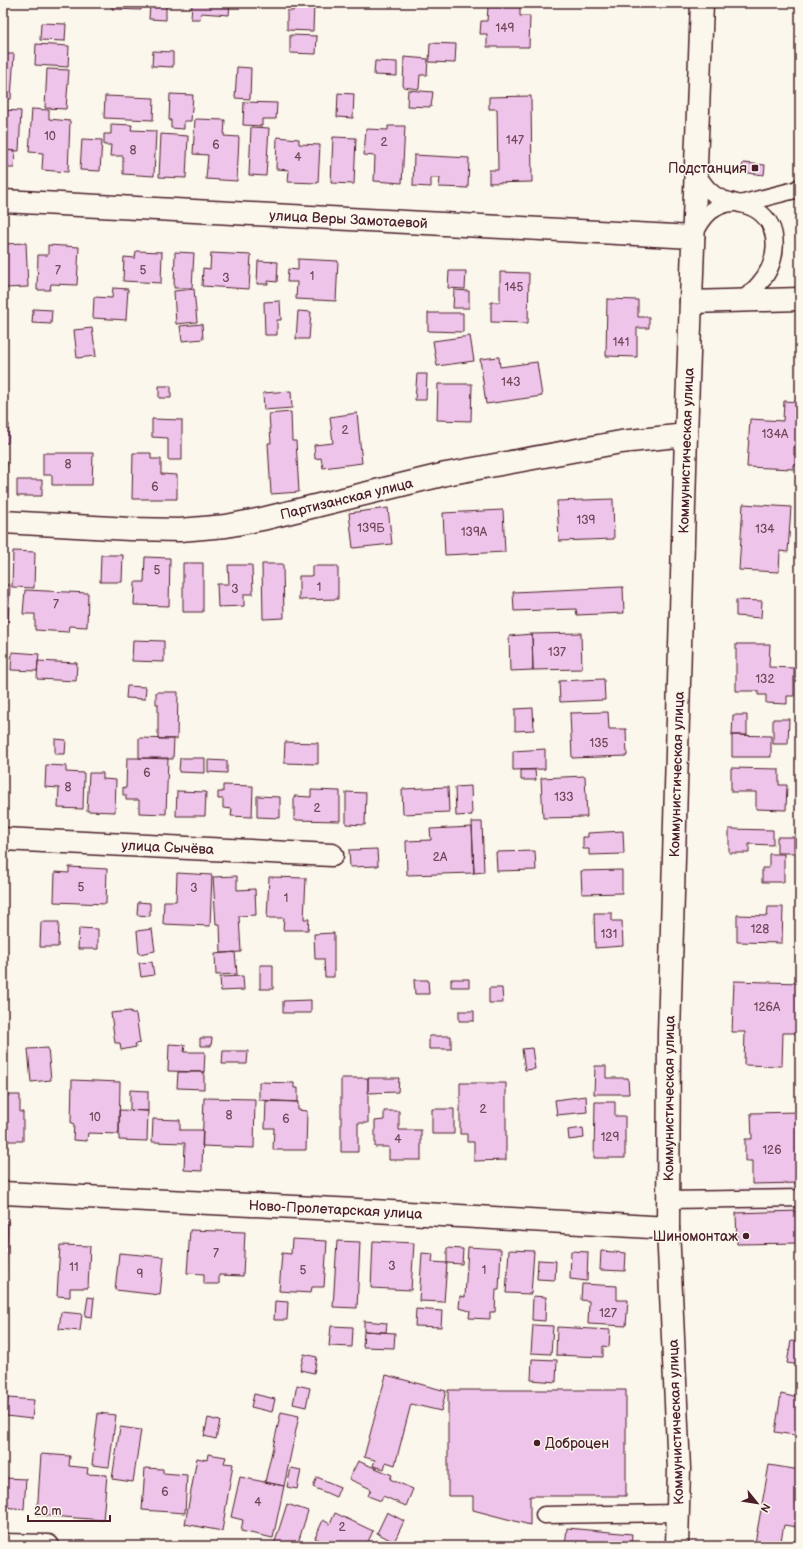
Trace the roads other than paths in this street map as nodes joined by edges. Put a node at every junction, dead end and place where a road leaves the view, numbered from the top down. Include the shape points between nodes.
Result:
1 (702, 3) edge
2 (696, 172) junction
3 (798, 189) edge
4 (3, 201) edge
5 (738, 203) junction
6 (693, 237) junction
7 (800, 299) edge
8 (741, 301) junction
9 (691, 302) junction
10 (686, 435) junction
11 (3, 522) edge
12 (3, 839) edge
13 (332, 855) dead end
14 (3, 1193) edge
15 (800, 1198) edge
16 (668, 1200) junction
17 (668, 1228) junction
18 (679, 1513) junction
19 (544, 1515) dead end
20 (3, 1545) edge
21 (48, 1546) edge
22 (677, 1546) edge

1 - 2 street, Коммунистическая улица
2 - 5 lane via 712,193 724,200
2 - 6 street, Коммунистическая улица
3 - 5 lane
4 - 6 street, улица Веры Замотаевой
5 - 6 lane via 724,204 712,210 698,226
5 - 8 lane via 751,207 770,223 775,240 775,251 767,273
6 - 9 street, Коммунистическая улица
7 - 8 street
8 - 9 street
9 - 10 street, Коммунистическая улица
10 - 11 street, Партизанская улица via 621,442 446,474 226,526 180,530
10 - 16 street, Коммунистическая улица via 670,947
12 - 13 street, улица Сычёва
14 - 17 street, Ново-Пролетарская улица
15 - 16 lane
16 - 17 street, Коммунистическая улица
17 - 18 street, Коммунистическая улица
18 - 19 lane
18 - 22 street, Коммунистическая улица
20 - 21 street

